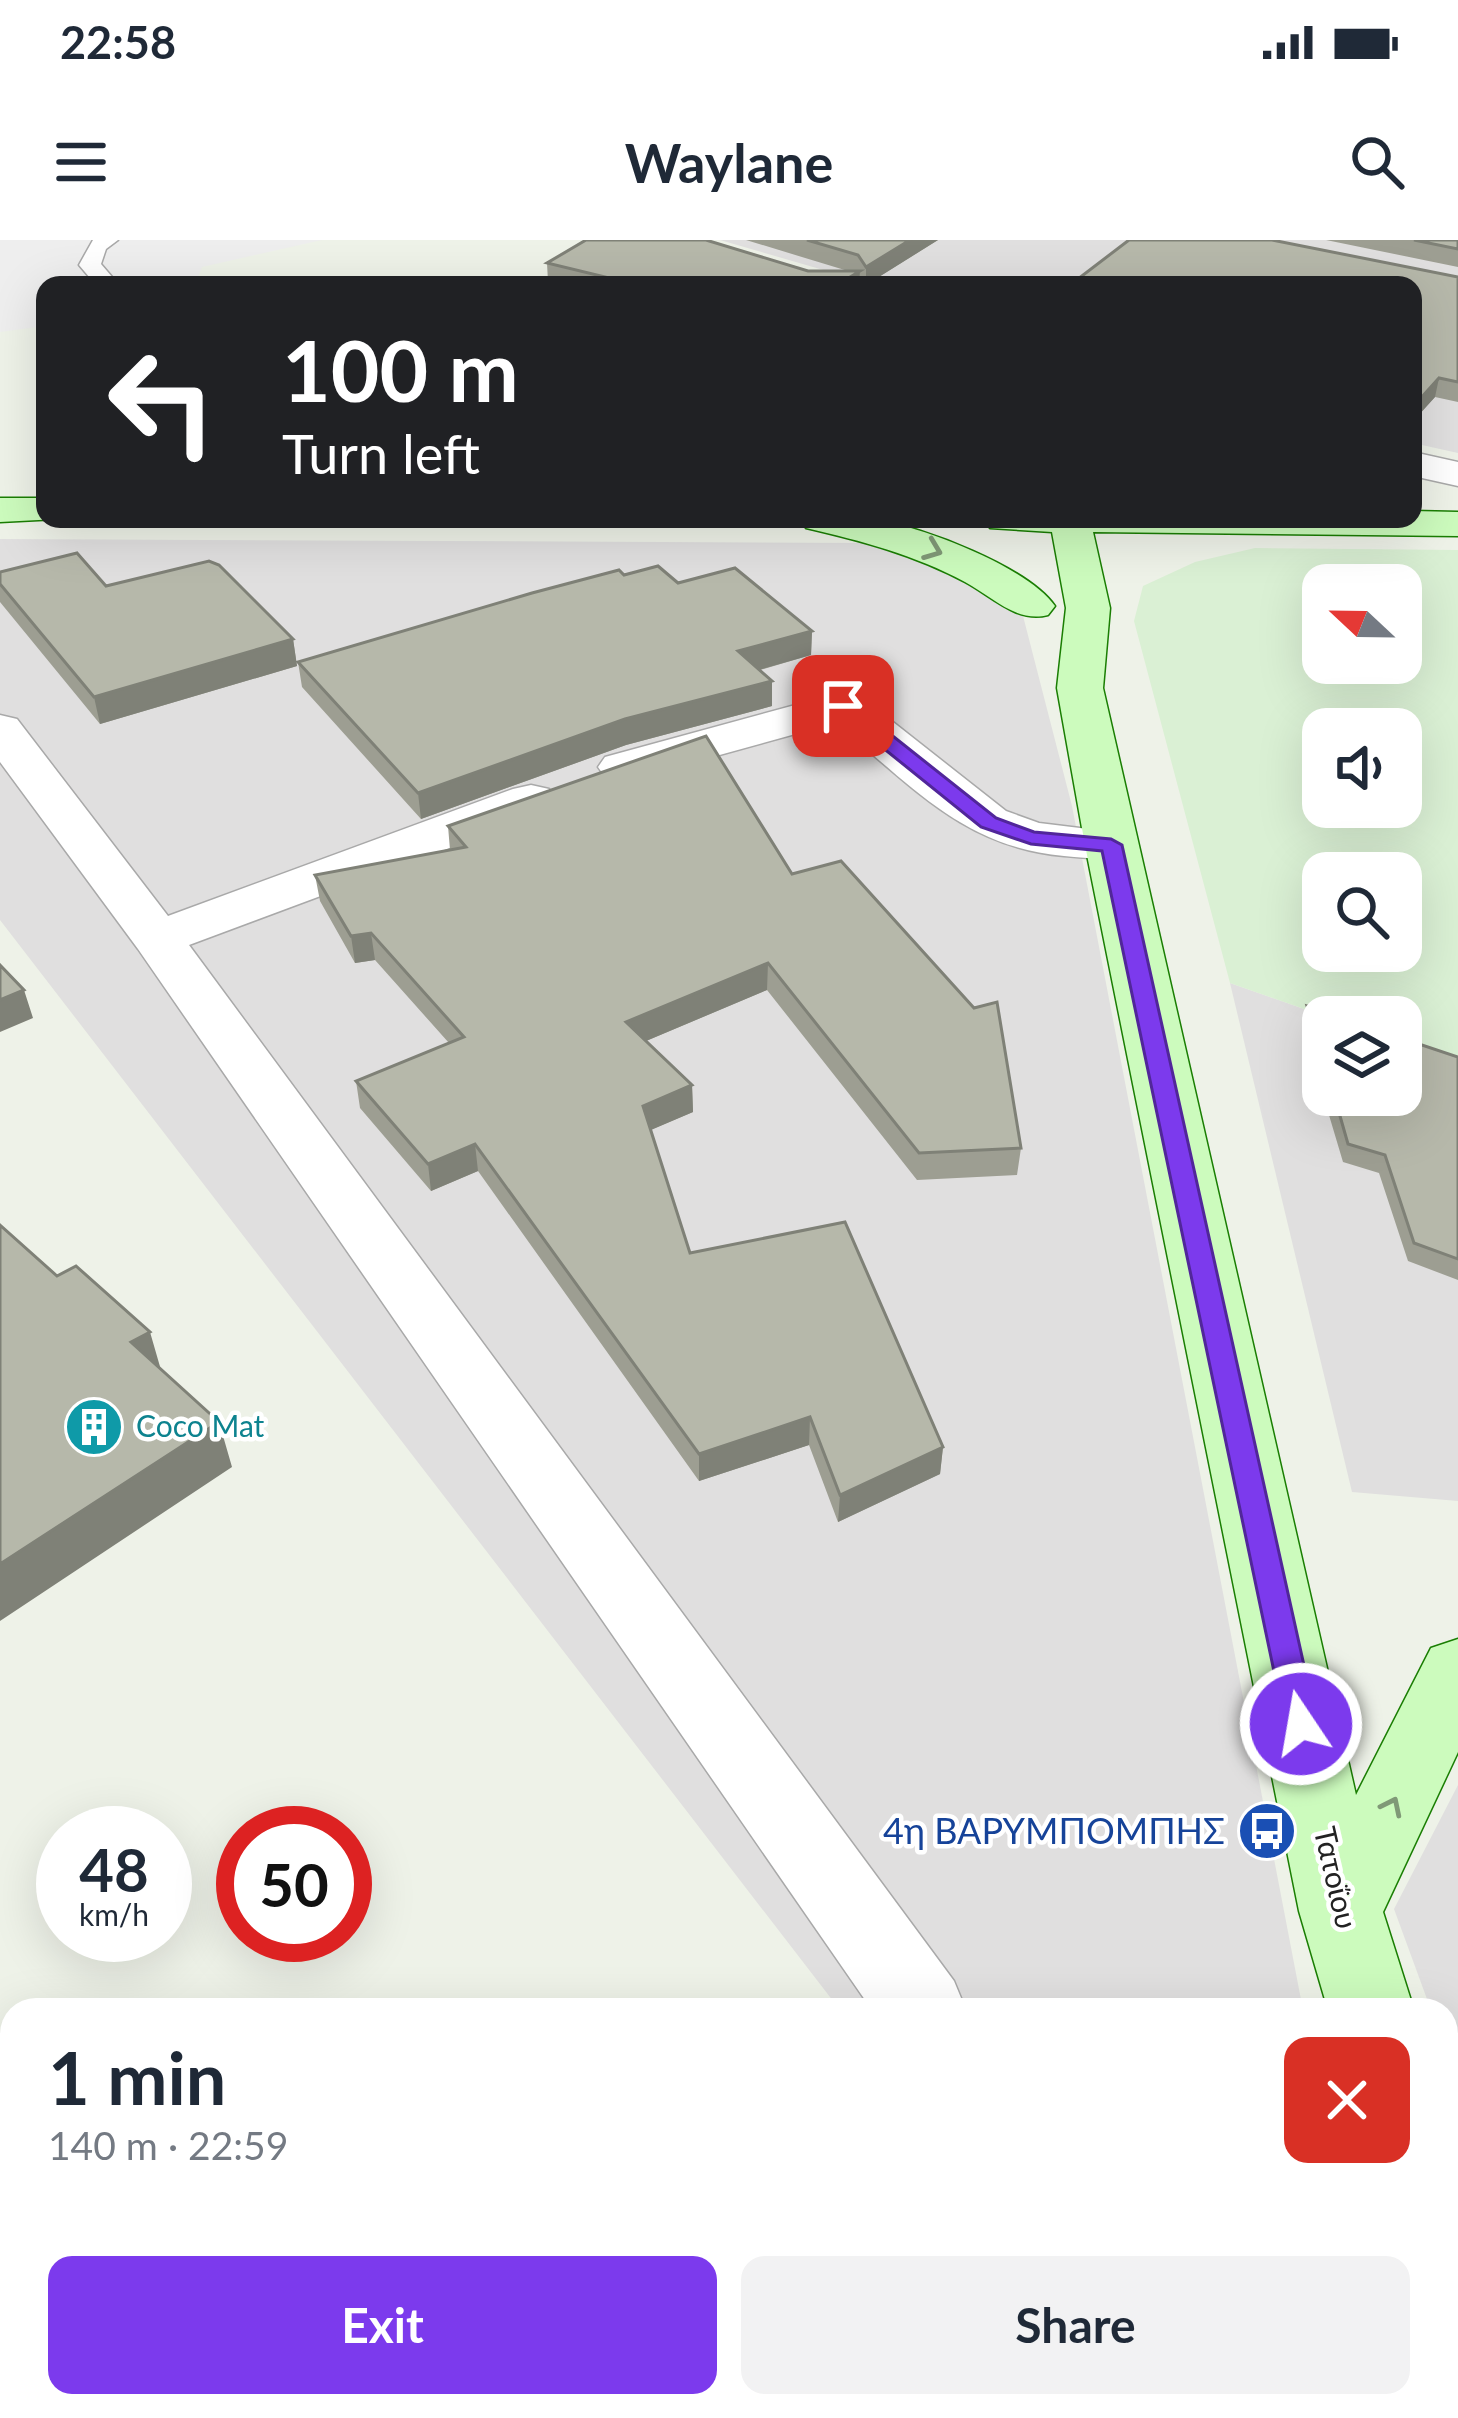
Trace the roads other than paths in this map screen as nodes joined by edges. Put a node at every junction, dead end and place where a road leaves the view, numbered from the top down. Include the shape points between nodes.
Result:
1 (108, 240) edge
2 (99, 276) edge
3 (1422, 466) edge
4 (1458, 474) edge
5 (0, 510) edge
6 (36, 511) edge
7 (1422, 524) edge
8 (1458, 524) edge
9 (854, 528) edge
10 (1010, 528) edge
11 (1072, 528) edge
12 (1211, 528) edge
13 (1034, 606) junction
14 (1088, 608) junction
15 (1080, 688) junction
16 (0, 729) edge
17 (1111, 845) junction
18 (157, 938) junction
19 (1458, 1671) edge
20 (1341, 1911) junction
21 (914, 1998) edge
22 (1367, 1998) edge

1 - 2 lane via 89,265
3 - 4 street
5 - 6 main road
7 - 8 main road
9 -> 13 main road via 973,566
10 - 13 main road, Τατοΐου
11 - 14 main road, Τατοΐου
12 - 14 main road via 1124,565
13 - 15 main road, Τατοΐου
14 - 15 main road, Τατοΐου
15 - 17 main road, Τατοΐου
16 - 18 street
17 - 18 street via 1031,838 988,822 843,706 577,783
17 - 20 main road, Τατοΐου
18 - 21 street
20 -> 19 main road
20 - 22 main road, Τατοΐου

